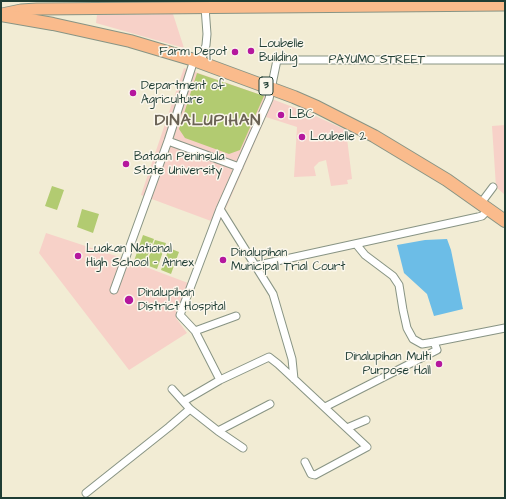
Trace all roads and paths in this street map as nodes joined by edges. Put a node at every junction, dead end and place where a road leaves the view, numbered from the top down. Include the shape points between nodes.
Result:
1 (367, 4) edge
2 (202, 5) edge
3 (505, 5) edge
4 (1, 15) edge
5 (505, 60) edge
6 (198, 61) junction
7 (272, 88) junction
8 (168, 140) junction
9 (239, 167) junction
10 (493, 187) dead end
11 (485, 206) junction
12 (220, 209) junction
13 (505, 221) edge
14 (356, 244) junction
15 (254, 266) junction
16 (114, 290) dead end
17 (236, 316) dead end
18 (505, 328) edge
19 (196, 331) junction
20 (434, 342) junction
21 (294, 379) junction
22 (220, 380) junction
23 (172, 390) dead end
24 (184, 401) junction
25 (270, 404) dead end
26 (325, 407) junction
27 (190, 409) junction
28 (366, 420) dead end
29 (347, 428) junction
30 (218, 431) junction
31 (243, 448) dead end
32 (305, 462) dead end
33 (86, 493) dead end

1 - 2 main road
1 - 3 main road
2 - 4 main road via 36,9
2 - 6 street via 206,45
4 - 6 highway, 3 via 98,33
5 - 7 street, PAYUMO STREET via 277,60
6 - 7 highway, 3
6 - 8 street
7 - 9 street
7 - 11 highway, 3 via 374,136
8 - 9 street
8 - 16 street
9 - 12 street
10 - 11 street
11 - 13 highway, 3
11 - 14 street via 478,217
12 - 15 street
12 - 19 street via 180,315
14 - 15 street
14 - 20 street via 365,255 393,276 399,285 407,328 413,339 422,344
15 - 21 street via 273,294 292,359
17 - 19 street
18 - 20 street
19 - 22 street
20 - 26 street via 437,350
21 - 22 street via 269,357
21 - 26 street
22 - 24 street
23 - 24 street
24 - 27 street
25 - 30 street
26 - 29 street
27 - 30 street
27 - 33 street
28 - 29 street
29 - 32 street via 367,447 313,476
30 - 31 street

